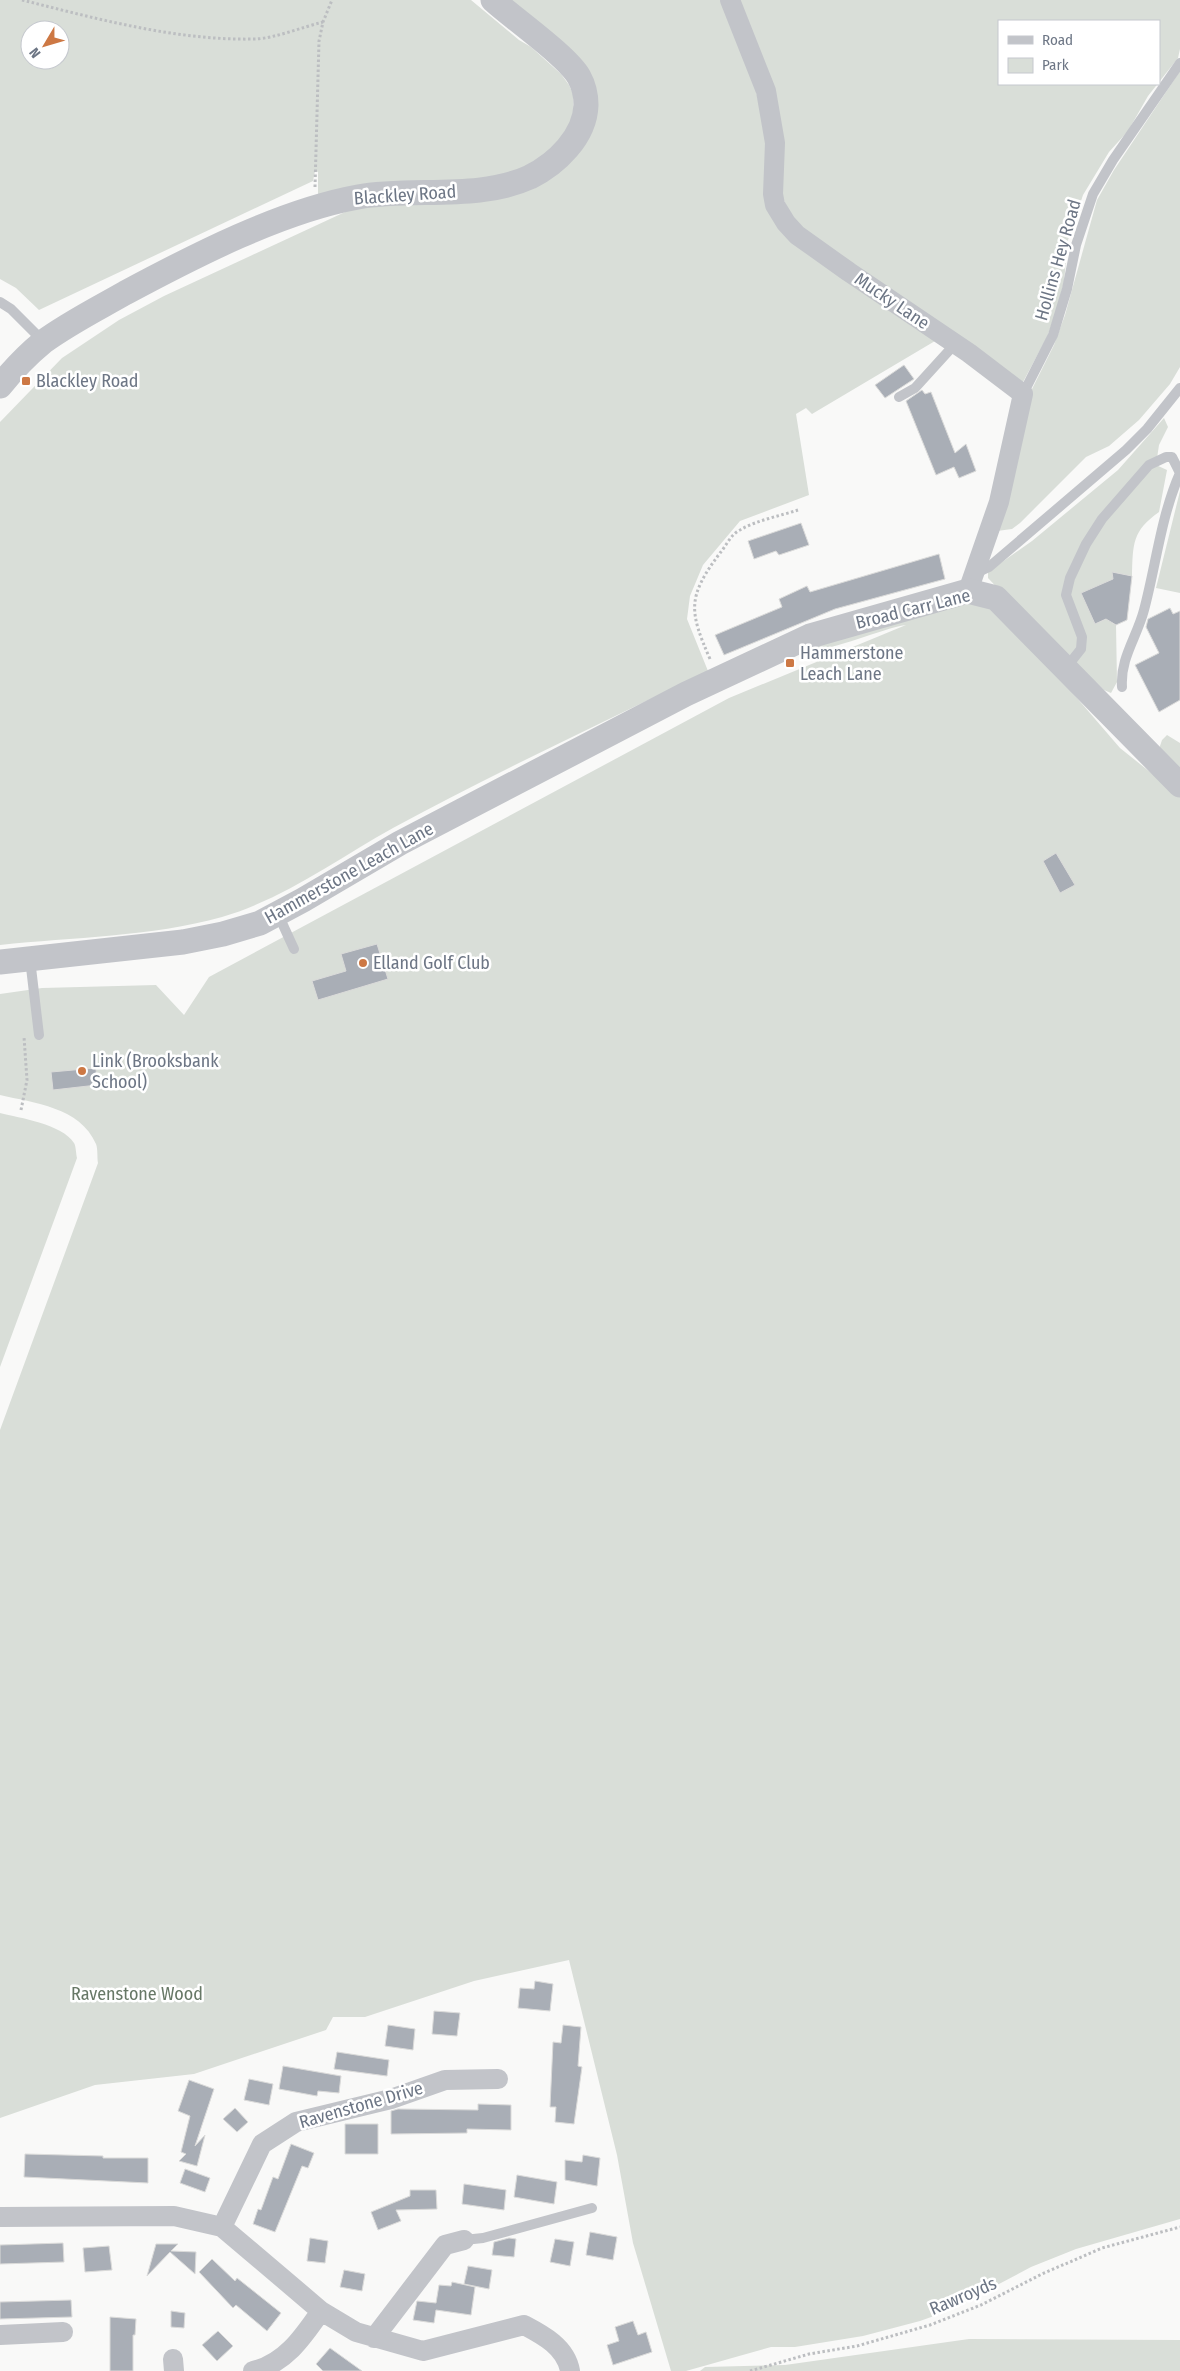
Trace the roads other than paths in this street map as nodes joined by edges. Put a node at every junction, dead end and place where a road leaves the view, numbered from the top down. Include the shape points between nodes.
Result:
1 (493, 0) edge
2 (730, 0) edge
3 (1180, 63) edge
4 (0, 302) edge
5 (44, 342) junction
6 (955, 344) junction
7 (0, 386) edge
8 (1180, 388) edge
9 (1023, 394) junction
10 (899, 397) dead end
11 (972, 582) junction
12 (1066, 668) junction
13 (1122, 687) dead end
14 (594, 744) joint
15 (1180, 785) edge
16 (278, 914) junction
17 (294, 948) dead end
18 (30, 959) junction
19 (0, 962) edge
20 (39, 1035) dead end
21 (498, 2078) dead end
22 (592, 2208) dead end
23 (0, 2217) edge
24 (222, 2227) junction
25 (464, 2240) joint
26 (322, 2311) junction
27 (63, 2332) dead end
28 (0, 2335) edge
29 (374, 2338) junction
30 (253, 2371) edge
31 (570, 2371) edge

1 - 5 street, Blackley Road via 567,63 583,85 586,105 581,125 570,145 553,162 530,177 501,187 381,193 293,216 173,268
2 - 6 street, Mucky Lane via 768,97 775,143 773,194 779,214 797,235
3 - 9 lane, Hollins Hey Road via 1093,194 1053,335
4 - 5 lane
5 - 7 street, Blackley Road
6 - 9 street, Mucky Lane
6 - 10 lane via 915,388
8 - 11 lane via 1126,450
9 - 11 street via 999,502
11 - 12 street, Broad Carr Lane via 996,598
11 - 14 street, Broad Carr Lane via 810,636 718,678
12 - 13 lane via 1081,649 1082,637 1066,595 1086,544 1149,465 1172,457 1180,473 1162,530 1144,612 1125,658
12 - 15 street, Broad Carr Lane
14 - 16 street, Hammerstone Leach Lane via 400,843
16 - 17 lane
16 - 18 street, Hammerstone Leach Lane via 260,923 204,938
18 - 19 street, Hammerstone Leach Lane
18 - 20 lane
21 - 24 street, Ravenstone Drive via 445,2080 382,2101 296,2122 262,2144
22 - 25 lane
23 - 24 street via 174,2216
24 - 26 street
25 - 29 street via 445,2245
26 - 29 street via 356,2332
26 - 30 street via 297,2345 266,2368
27 - 28 street
29 - 31 street via 423,2351 524,2325 550,2339 568,2363

